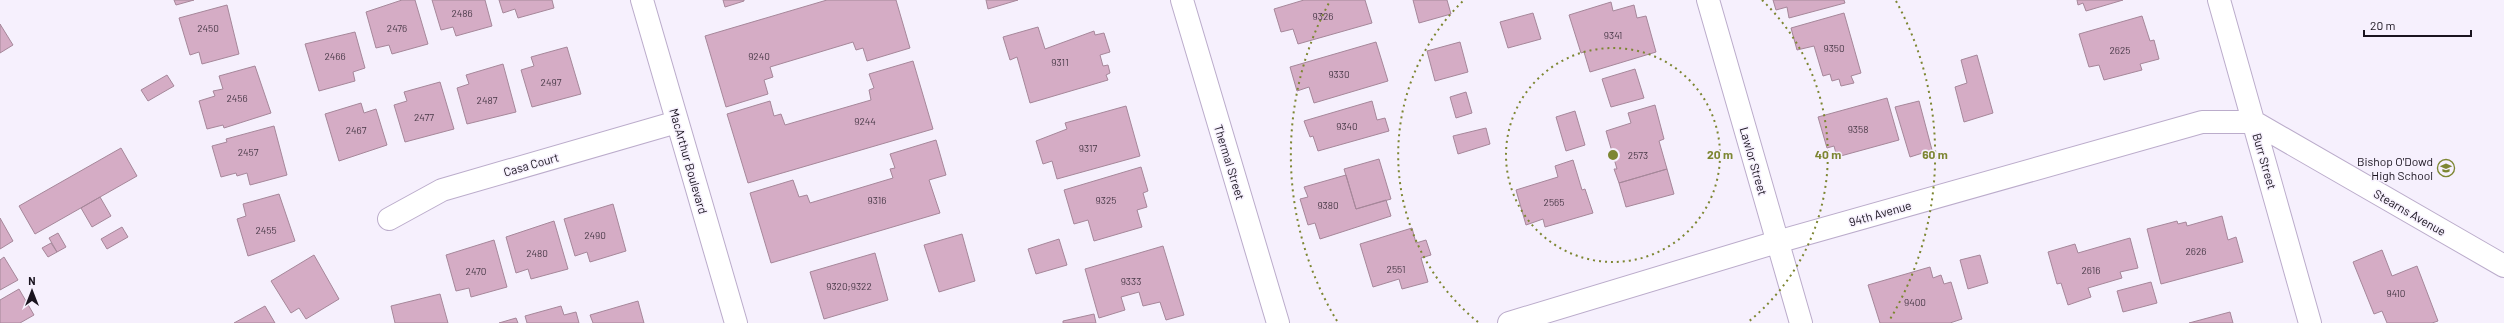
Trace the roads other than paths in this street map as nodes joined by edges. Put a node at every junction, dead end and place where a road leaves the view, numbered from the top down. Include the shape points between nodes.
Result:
1 (642, 0) edge
2 (1182, 0) edge
3 (1708, 0) edge
4 (2219, 0) edge
5 (677, 122) junction
6 (2254, 122) junction
7 (389, 219) dead end
8 (1777, 242) junction
9 (2504, 266) edge
10 (736, 323) edge
11 (1278, 323) edge
12 (1509, 323) edge
13 (1800, 323) edge
14 (2310, 323) edge

1 - 5 street, MacArthur Boulevard
2 - 11 street, Thermal Street
3 - 8 street, Lawlor Street
4 - 6 street, Burr Street
5 - 7 street, Casa Court via 442,190
5 - 10 street, MacArthur Boulevard
6 - 8 street, 94th Avenue via 2202,122
6 - 9 street, Stearns Avenue
6 - 14 street, Burr Street
8 - 12 street, 94th Avenue
8 - 13 street, Lawlor Street

